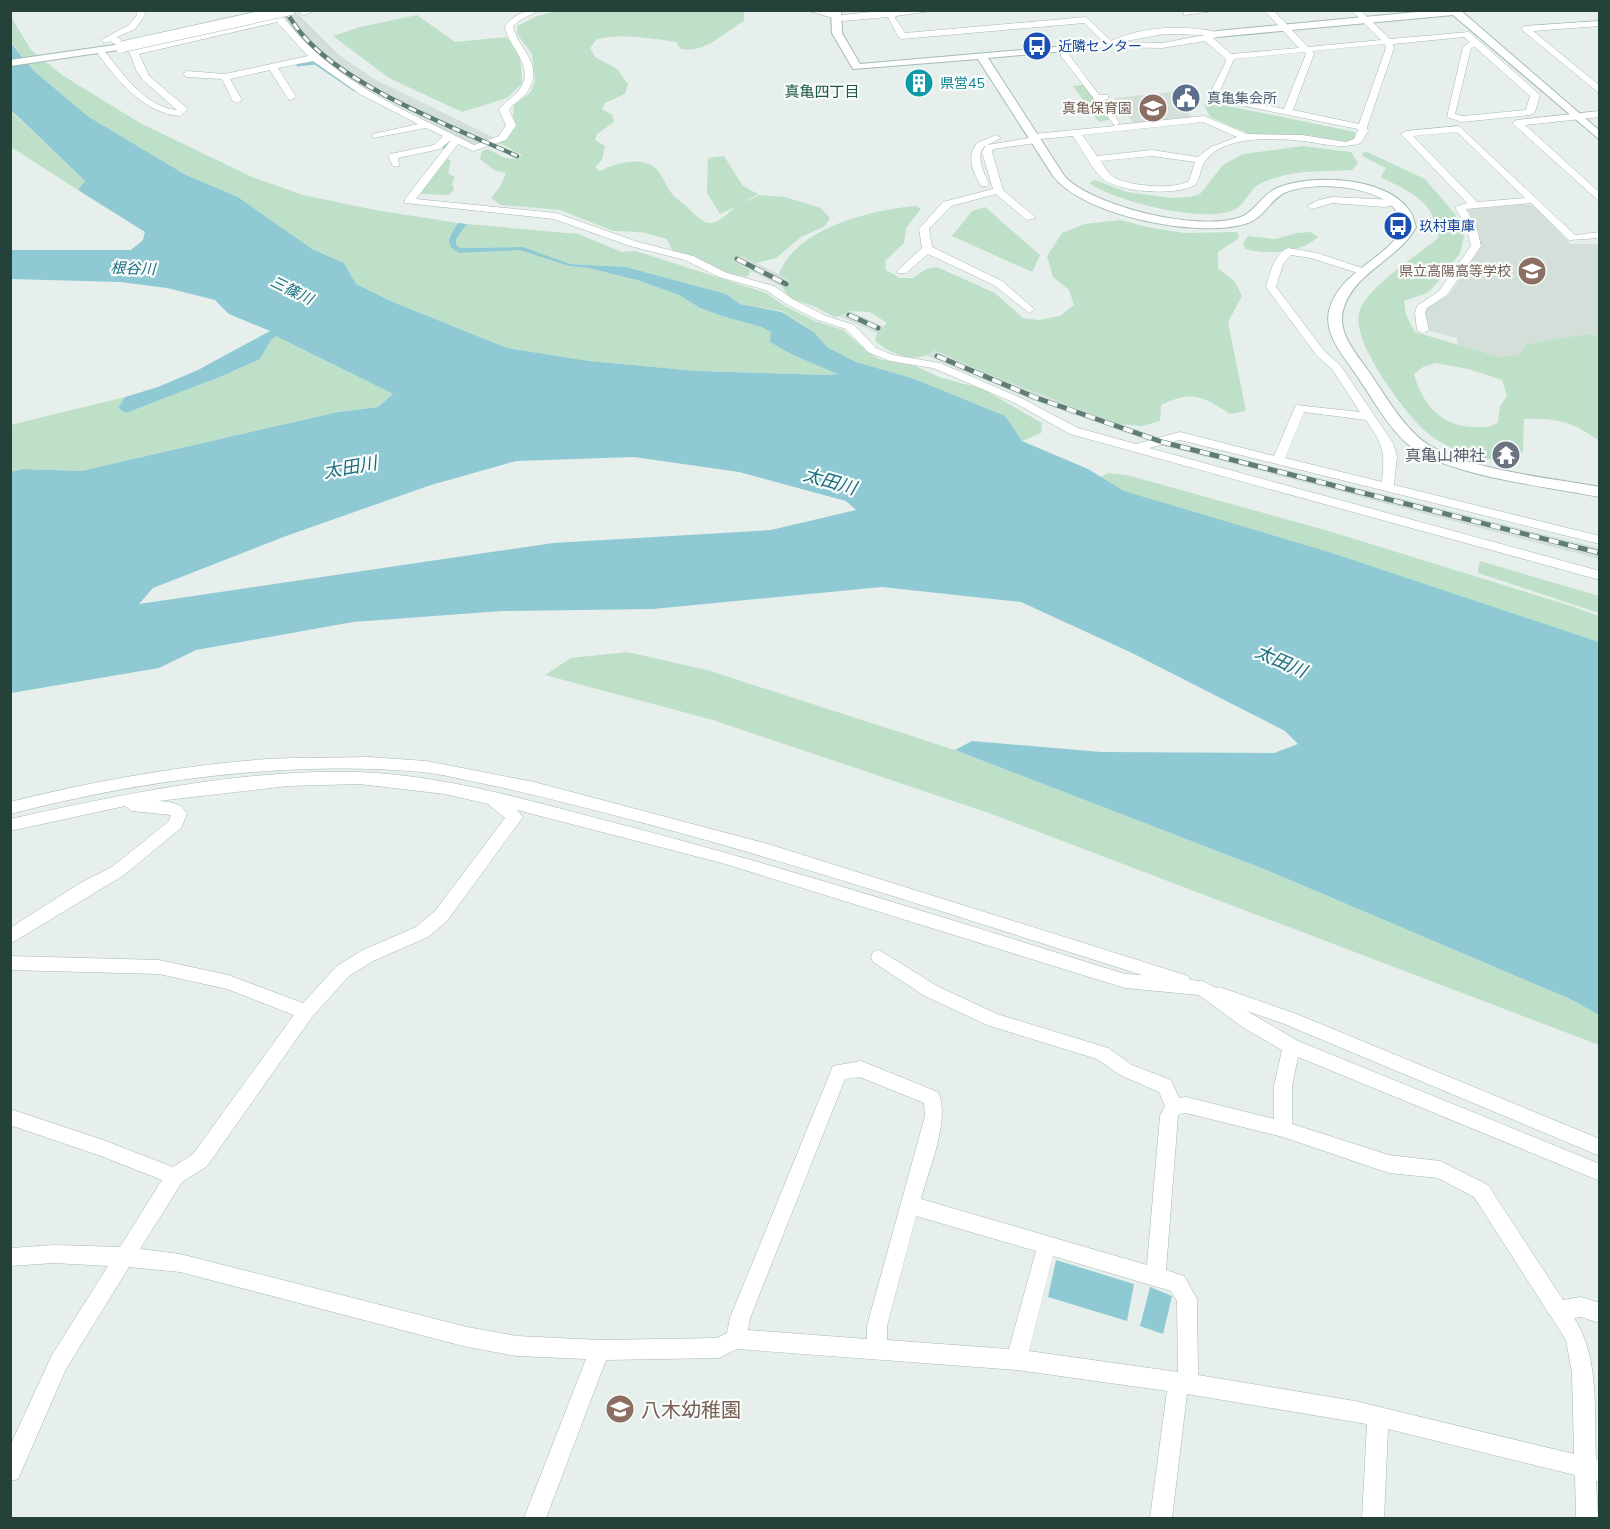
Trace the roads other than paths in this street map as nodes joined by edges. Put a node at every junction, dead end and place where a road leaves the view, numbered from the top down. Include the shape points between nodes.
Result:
1 (140, 10) edge
2 (268, 10) edge
3 (289, 10) edge
4 (536, 10) edge
5 (810, 10) edge
6 (934, 10) edge
7 (1079, 10) edge
8 (1218, 10) edge
9 (1268, 10) edge
10 (1355, 10) edge
11 (1453, 11) edge
12 (893, 12) edge
13 (1185, 12) edge
14 (835, 14) edge
15 (276, 15) edge
16 (1086, 20) junction
17 (1366, 20) junction
18 (1599, 23) edge
19 (1545, 27) junction
20 (1286, 28) junction
21 (1176, 31) junction
22 (1137, 34) junction
23 (1208, 35) junction
24 (112, 39) junction
25 (1388, 42) junction
26 (1540, 42) junction
27 (1189, 43) junction
28 (1476, 43) junction
29 (1109, 44) junction
30 (100, 46) junction
31 (122, 46) junction
32 (1147, 47) junction
33 (1307, 50) junction
34 (134, 52) junction
35 (1064, 54) dead end
36 (981, 56) junction
37 (1229, 57) junction
38 (314, 58) junction
39 (10, 63) edge
40 (273, 68) junction
41 (187, 74) dead end
42 (225, 77) junction
43 (1599, 91) edge
44 (291, 97) dead end
45 (237, 100) dead end
46 (1288, 111) junction
47 (1599, 114) edge
48 (1576, 117) junction
49 (1115, 123) dead end
50 (428, 124) junction
51 (1362, 127) junction
52 (1076, 133) junction
53 (376, 136) dead end
54 (453, 137) junction
55 (1034, 137) junction
56 (1245, 137) junction
57 (1599, 137) edge
58 (1095, 159) junction
59 (1200, 160) junction
60 (396, 164) dead end
61 (984, 184) dead end
62 (998, 190) junction
63 (1599, 199) edge
64 (1532, 200) junction
65 (1395, 203) junction
66 (1312, 206) dead end
67 (1475, 206) junction
68 (1031, 218) dead end
69 (1599, 235) edge
70 (927, 249) junction
71 (902, 271) dead end
72 (1364, 272) junction
73 (1029, 310) dead end
74 (1424, 330) dead end
75 (1369, 417) junction
76 (1138, 450) junction
77 (1280, 459) junction
78 (1388, 487) junction
79 (1599, 492) edge
80 (1599, 540) edge
81 (1599, 576) edge
82 (426, 767) junction
83 (486, 797) junction
84 (120, 801) junction
85 (10, 808) edge
86 (10, 825) edge
87 (10, 937) edge
88 (879, 957) dead end
89 (10, 963) edge
90 (1203, 988) junction
91 (306, 1012) junction
92 (1292, 1046) junction
93 (1174, 1106) junction
94 (10, 1117) edge
95 (1282, 1129) junction
96 (1599, 1148) edge
97 (1599, 1173) edge
98 (175, 1176) junction
99 (910, 1205) junction
100 (1047, 1245) junction
101 (10, 1257) edge
102 (125, 1257) junction
103 (1155, 1277) junction
104 (1558, 1311) junction
105 (1599, 1314) edge
106 (736, 1339) junction
107 (877, 1349) junction
108 (600, 1350) junction
109 (1017, 1360) junction
110 (1183, 1383) junction
111 (1378, 1417) junction
112 (1592, 1468) edge
113 (10, 1471) edge
114 (535, 1518) edge
115 (1161, 1518) edge
116 (1373, 1518) edge
117 (1587, 1518) edge

1 - 24 street via 138,20
2 - 31 street
3 - 31 street, bridge
4 - 54 street via 508,26 525,54 528,81 504,110 511,125 503,138 473,148
5 - 14 street
6 - 12 street
7 - 16 street
8 - 13 street
9 - 20 street
10 - 17 street
11 - 17 street
11 - 48 street
12 - 14 street
12 - 16 street via 891,18 902,36
13 - 23 street
14 - 36 street via 838,35 857,67
15 - 34 street
15 - 38 street via 294,40
16 - 29 street
17 - 20 street
17 - 25 street
18 - 19 street
19 - 26 street
19 - 26 street via 1525,29
20 - 23 street
20 - 33 street
21 - 22 street
21 - 23 street
21 - 27 street via 1184,34
22 - 29 street
22 - 32 street via 1135,38
23 - 27 street
23 - 37 street
24 - 30 street
24 - 31 street
25 - 28 street via 1466,34
25 - 33 street
25 - 51 street via 1390,48
26 - 43 street
27 - 32 street
28 - 28 street via 1467,47 1450,115 1462,119 1530,112 1535,94
29 - 32 street
29 - 36 street
30 - 31 street
30 - 34 street via 122,79 172,114 180,113 183,109 163,96 140,69
30 - 39 street via 68,56
31 - 34 street
33 - 37 street
33 - 46 street via 1310,54
35 - 49 street via 1101,97
36 - 55 street
37 - 46 street via 1214,97
38 - 40 street
38 - 50 street via 354,87
40 - 42 street
40 - 44 street
41 - 42 street
42 - 45 street
46 - 51 street
47 - 48 street
48 - 57 street
48 - 63 street via 1517,123
50 - 53 street
50 - 54 street
51 - 56 street via 1358,141 1347,145 1300,138
52 - 55 street
52 - 56 street via 1204,119
52 - 58 street
54 - 60 street via 437,147 393,156
54 - 76 street via 409,201 556,216 634,244 689,258 723,275 770,288 822,318 850,327 872,350 890,358 936,365 1019,400 1074,430
55 - 61 street via 986,141 977,147 974,157
55 - 62 street via 990,147 988,159
55 - 65 street via 1061,179 1073,189 1091,200 1169,223 1237,223 1261,212 1282,189 1303,183 1354,186
56 - 59 street via 1216,148
58 - 59 street via 1152,153
58 - 59 street via 1114,181 1173,189 1190,185
62 - 68 street
62 - 70 street via 947,204 924,229
64 - 67 street
64 - 67 street via 1459,129 1406,134
64 - 69 street via 1573,238
65 - 66 street via 1380,205 1340,198
65 - 72 street via 1409,218 1408,233
67 - 74 street via 1460,207 1476,246 1443,293 1422,306
70 - 71 street
70 - 73 street via 998,282
72 - 75 street via 1288,250 1278,264 1271,287 1321,354 1336,367
72 - 79 street via 1340,296 1336,327 1343,346 1401,428 1418,444 1442,457
75 - 77 street via 1300,408
75 - 78 street via 1391,456
76 - 77 street via 1180,436
76 - 81 street
77 - 78 street
78 - 80 street
82 - 83 street via 436,780 476,790
82 - 85 street via 369,763 268,765 141,781
82 - 90 street via 534,788 768,850
83 - 84 street via 358,778 205,788
83 - 90 street via 722,857 1125,981
83 - 91 street via 515,817 441,916 422,932 343,971
84 - 86 street
84 - 87 street via 133,806 172,808 179,814 176,824 118,871
88 - 93 street via 931,991 993,1020 1102,1053 1126,1070 1165,1086
89 - 91 street via 159,967 228,982
90 - 92 street via 1250,1023
90 - 96 street via 1288,1018
91 - 98 street via 200,1160
92 - 95 street via 1283,1086
92 - 97 street
93 - 95 street
93 - 103 street via 1169,1116
94 - 98 street
95 - 104 street via 1389,1164 1440,1170 1481,1191
98 - 102 street
99 - 100 street
99 - 106 street via 934,1116 932,1098 861,1069 839,1072 740,1318
99 - 107 street via 877,1326
100 - 103 street
100 - 109 street
101 - 102 street
102 - 108 street via 180,1263 467,1337 517,1346
102 - 113 street via 59,1362
103 - 110 street via 1177,1283 1187,1299
104 - 105 street via 1581,1307
104 - 112 street via 1575,1337
106 - 107 street
106 - 108 street via 719,1348
107 - 109 street
108 - 114 street
109 - 110 street
110 - 111 street
110 - 115 street
111 - 112 street
111 - 116 street
112 - 117 street

